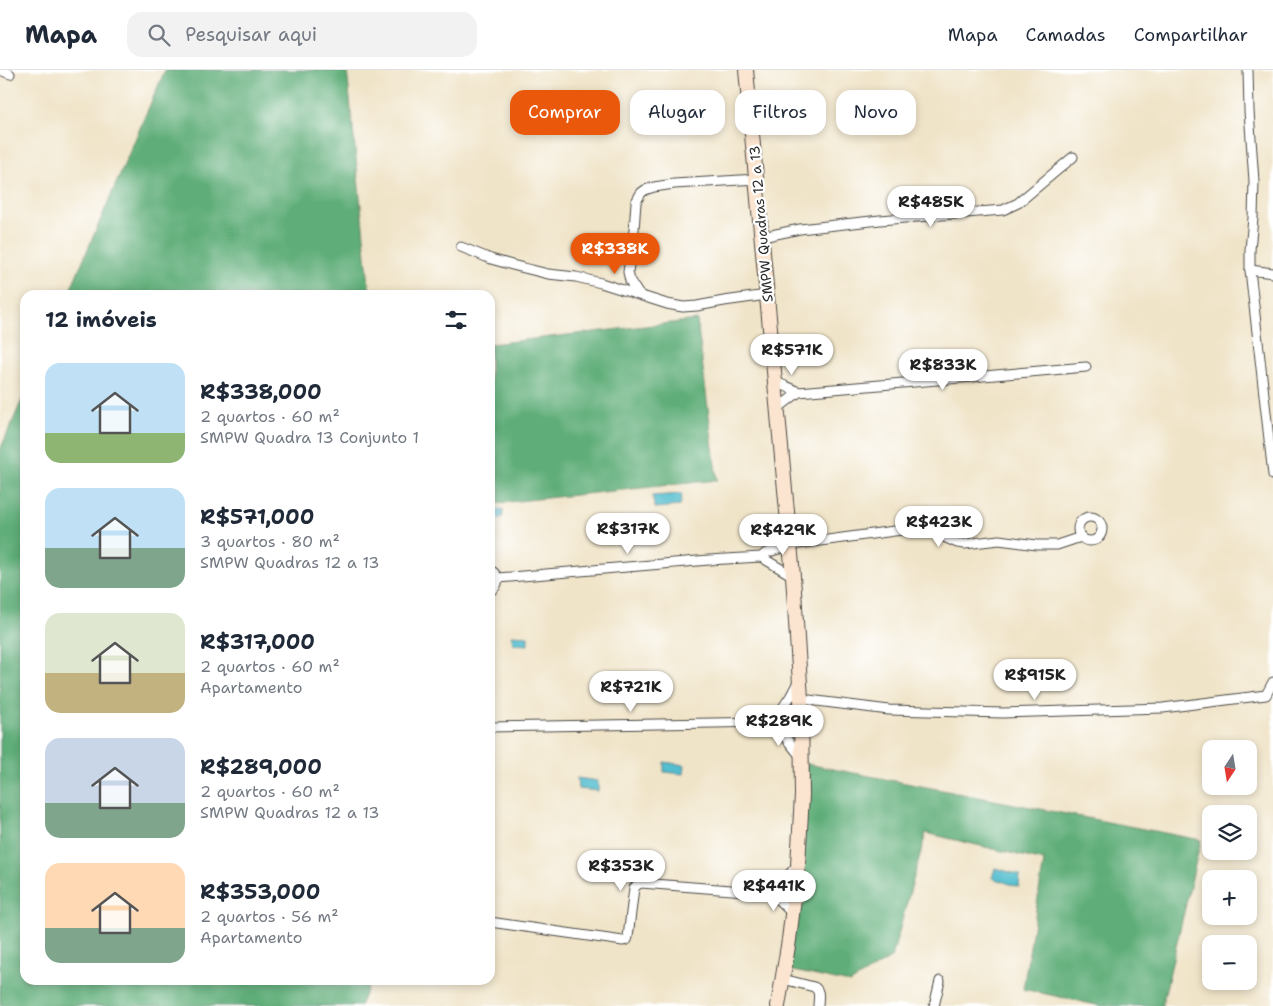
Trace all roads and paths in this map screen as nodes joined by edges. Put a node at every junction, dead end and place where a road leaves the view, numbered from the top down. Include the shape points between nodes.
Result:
1 (0, 70) edge
2 (746, 70) edge
3 (1248, 70) edge
4 (10, 74) dead end
5 (1072, 157) dead end
6 (757, 179) junction
7 (762, 237) junction
8 (461, 247) dead end
9 (1250, 270) junction
10 (1273, 273) edge
11 (639, 295) junction
12 (767, 296) junction
13 (1086, 367) dead end
14 (776, 382) junction
15 (799, 392) junction
16 (777, 409) junction
17 (1273, 475) edge
18 (1081, 537) dead end
19 (791, 545) junction
20 (761, 557) junction
21 (495, 574) edge
22 (793, 576) junction
23 (498, 578) junction
24 (495, 588) edge
25 (800, 680) junction
26 (1273, 682) edge
27 (1269, 695) edge
28 (801, 700) junction
29 (773, 722) junction
30 (495, 727) edge
31 (802, 758) junction
32 (798, 865) junction
33 (772, 893) junction
34 (792, 913) junction
35 (495, 923) edge
36 (783, 979) junction
37 (940, 981) dead end
38 (778, 1006) edge
39 (818, 1006) edge
40 (934, 1006) edge

1 - 4 street
2 - 6 street, SMPW Quadras 12 a 13
3 - 9 street via 1254,181
5 - 7 street via 1018,203 1003,210 880,220
6 - 7 street, SMPW Quadras 12 a 13
6 - 11 street via 674,184 641,193 636,202 628,272
7 - 12 street, SMPW Quadras 12 a 13
8 - 11 street via 512,265 576,277
9 - 10 street
9 - 17 street
11 - 12 street via 666,304 690,307
12 - 14 street, SMPW Quadras 12 a 13
13 - 15 street
14 - 15 street
14 - 16 street, SMPW Quadras 12 a 13
15 - 16 street
16 - 19 street, SMPW Quadras 12 a 13
18 - 19 street via 1052,546 999,540 965,544 933,532 909,529
19 - 20 street
19 - 22 street, SMPW Quadras 12 a 13
20 - 22 street
20 - 23 street
21 - 23 street
22 - 25 street, SMPW Quadras 12 a 13
23 - 24 street
25 - 28 street, SMPW Quadras 12 a 13
25 - 29 street
26 - 27 street
27 - 28 street via 1163,708 1003,713 889,710
28 - 31 street, SMPW Quadras 12 a 13
29 - 30 street
29 - 31 street
31 - 32 street, SMPW Quadras 12 a 13
32 - 33 street
32 - 34 street, SMPW Quadras 12 a 13
33 - 34 street
33 - 35 street via 641,883 633,892 628,937 623,941
34 - 36 street, SMPW Quadras 12 a 13
36 - 38 street, SMPW Quadras 12 a 13
36 - 39 street via 817,988
37 - 40 street

